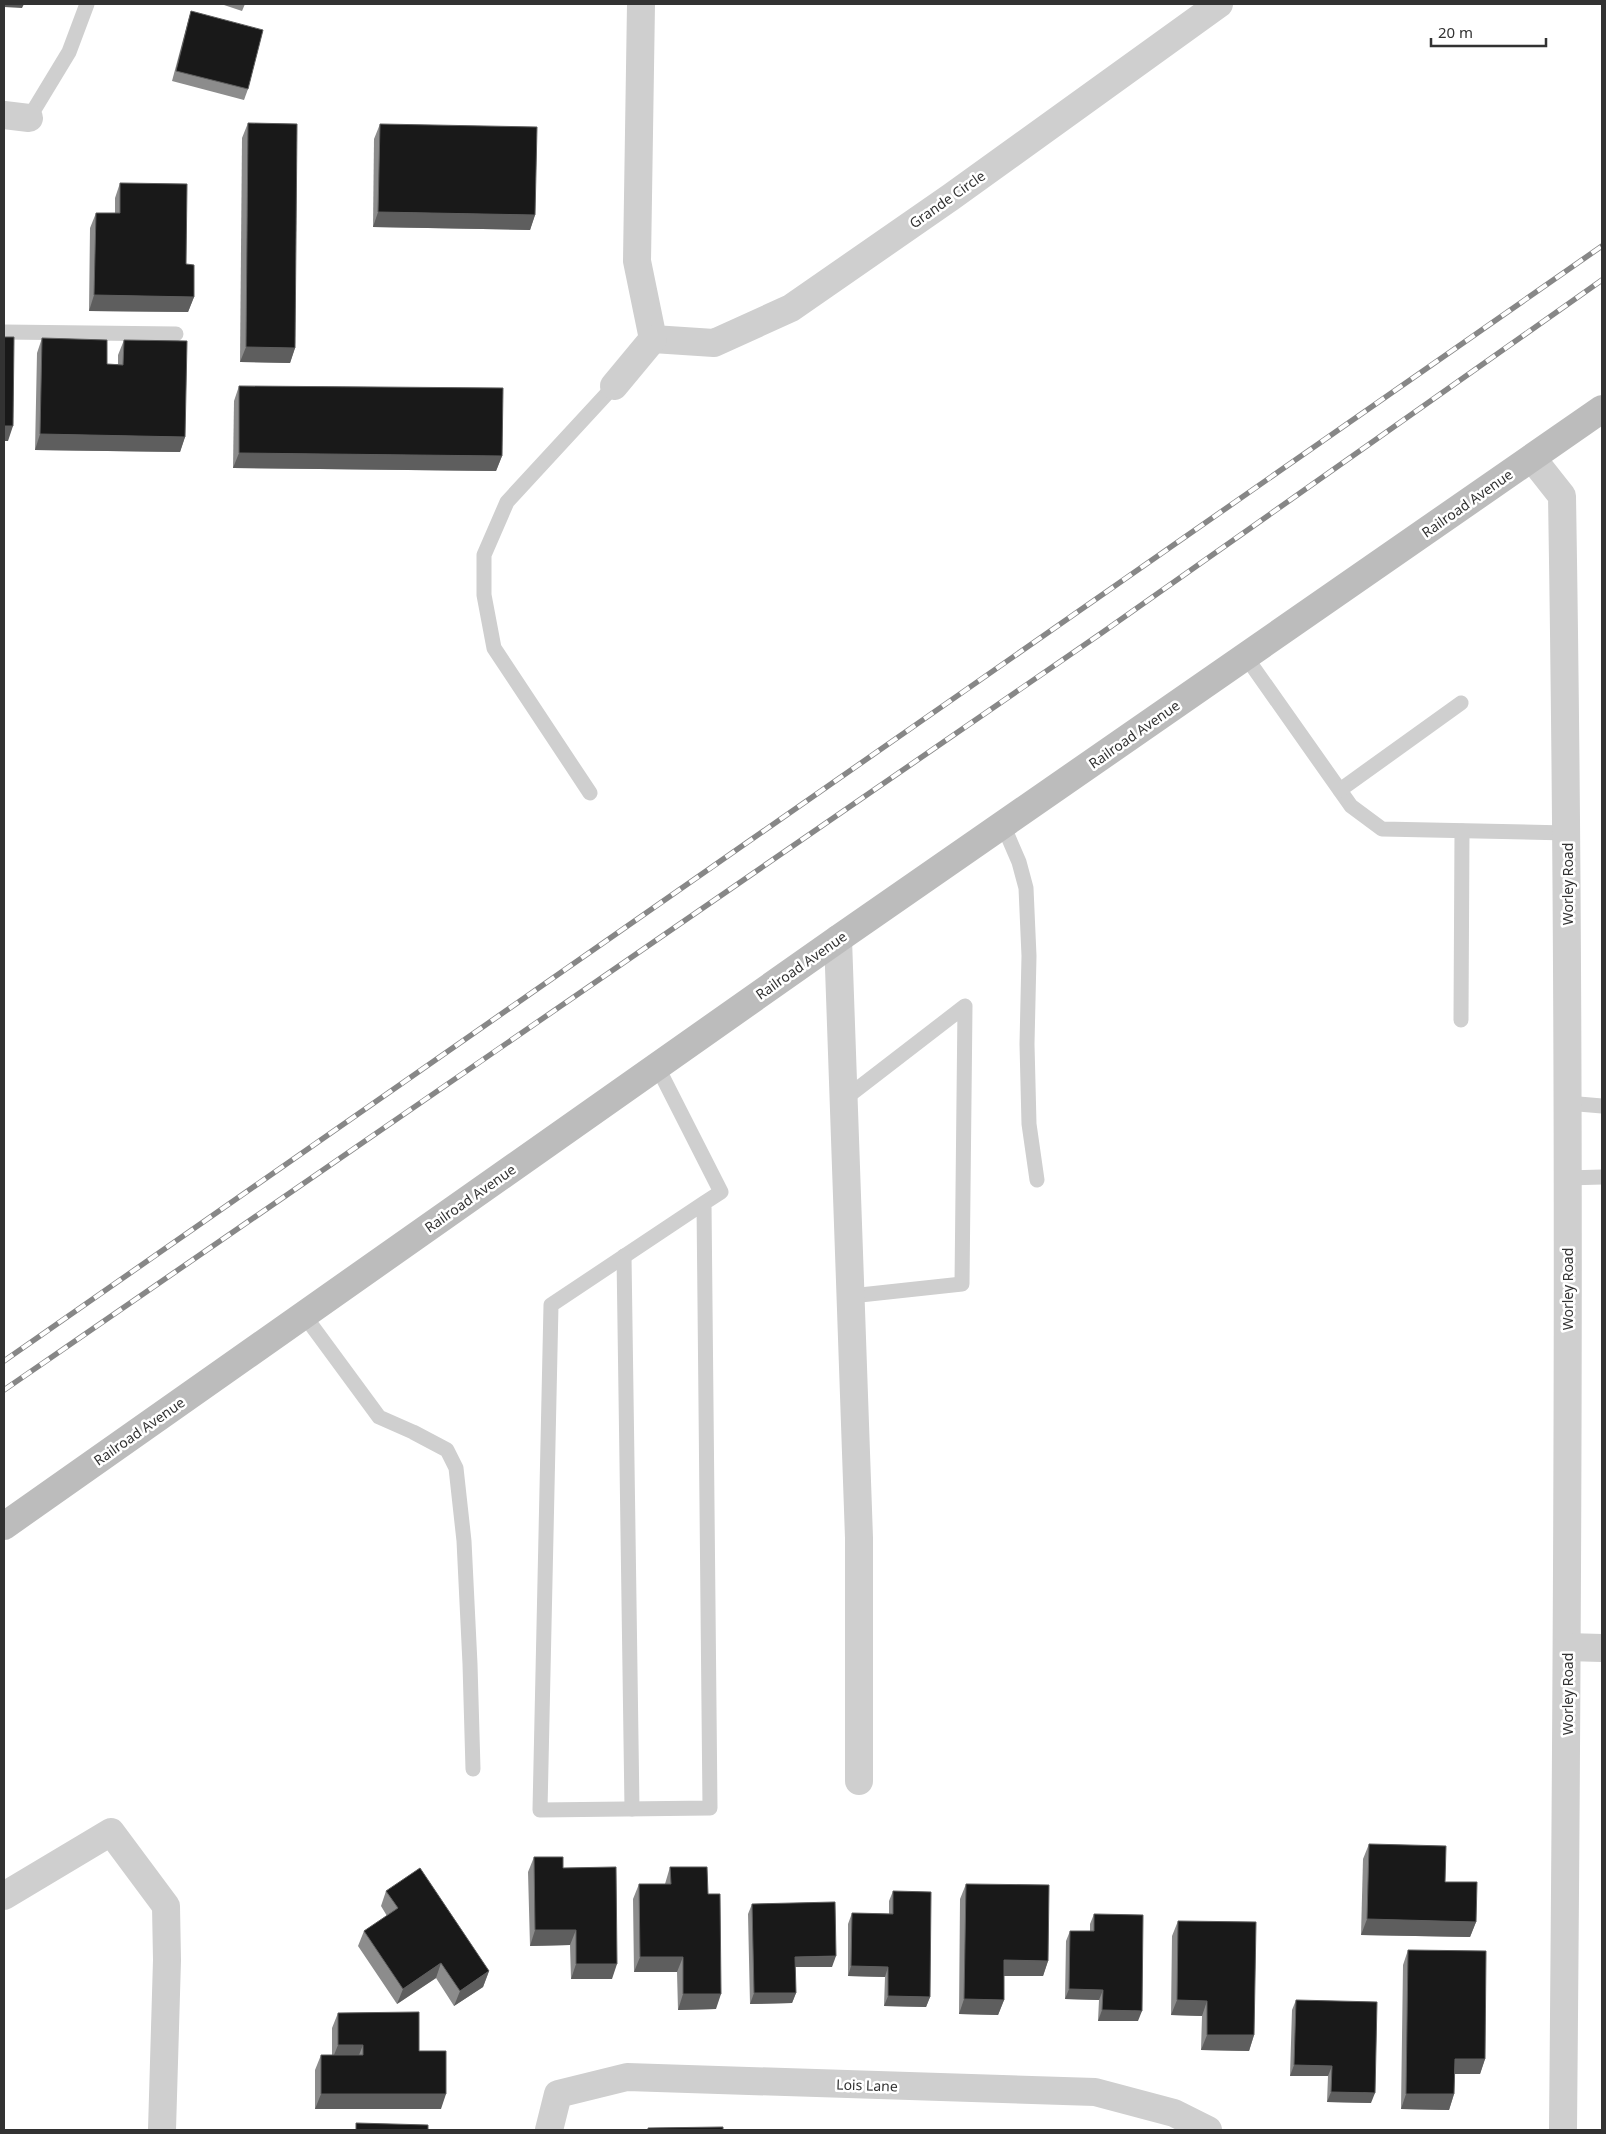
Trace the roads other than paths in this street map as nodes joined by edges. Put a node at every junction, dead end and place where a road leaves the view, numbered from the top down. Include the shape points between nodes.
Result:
1 (87, 4) edge
2 (641, 4) edge
3 (1219, 4) edge
4 (16, 116) edge
5 (4, 332) edge
6 (176, 334) dead end
7 (653, 339) junction
8 (614, 386) joint
9 (1602, 408) edge
10 (1532, 458) junction
11 (1246, 657) junction
12 (1461, 703) dead end
13 (1340, 790) junction
14 (590, 793) dead end
15 (1003, 824) junction
16 (1462, 831) junction
17 (1567, 833) junction
18 (838, 939) junction
19 (1461, 1020) dead end
20 (657, 1066) junction
21 (843, 1100) junction
22 (1567, 1103) junction
23 (1602, 1106) edge
24 (1602, 1177) edge
25 (1567, 1178) junction
26 (1037, 1180) dead end
27 (704, 1203) junction
28 (624, 1256) junction
29 (851, 1296) junction
30 (304, 1315) junction
31 (4, 1526) edge
32 (1567, 1647) junction
33 (1602, 1648) edge
34 (473, 1769) dead end
35 (859, 1782) dead end
36 (632, 1809) junction
37 (4, 1896) edge
38 (162, 2130) edge
39 (549, 2130) edge
40 (1208, 2130) edge
41 (1563, 2130) edge

1 - 4 lane via 70,52
2 - 7 street via 638,260
3 - 7 street, Grande Circle via 951,197 790,308 714,343
5 - 6 lane
7 - 8 street
8 - 14 lane via 506,502 484,555 484,595 494,648
9 - 10 main road, Railroad Avenue
10 - 11 main road, Railroad Avenue
10 - 17 street, Worley Road via 1562,496
11 - 13 lane
11 - 15 main road, Railroad Avenue
12 - 13 lane
13 - 16 lane via 1351,806 1382,829
15 - 18 main road, Railroad Avenue
15 - 26 lane via 1020,862 1026,888 1029,1124
16 - 17 lane
16 - 19 lane
17 - 22 street, Worley Road
18 - 20 main road, Railroad Avenue
18 - 21 street
20 - 27 lane via 721,1192
20 - 30 main road, Railroad Avenue
21 - 29 street
21 - 29 lane via 965,1006 962,1284
22 - 23 lane
22 - 25 street, Worley Road
24 - 25 lane
25 - 32 street, Worley Road
27 - 28 lane
27 - 36 lane via 710,1808
28 - 36 lane
28 - 36 lane via 550,1305 540,1810
29 - 35 street via 859,1538
30 - 31 main road, Railroad Avenue
30 - 34 lane via 379,1417 447,1450 456,1468 464,1541
32 - 33 street
32 - 41 street, Worley Road
37 - 38 street via 111,1832 166,1906 168,1960
39 - 40 street, Lois Lane via 558,2094 627,2077 1095,2092 1174,2113

